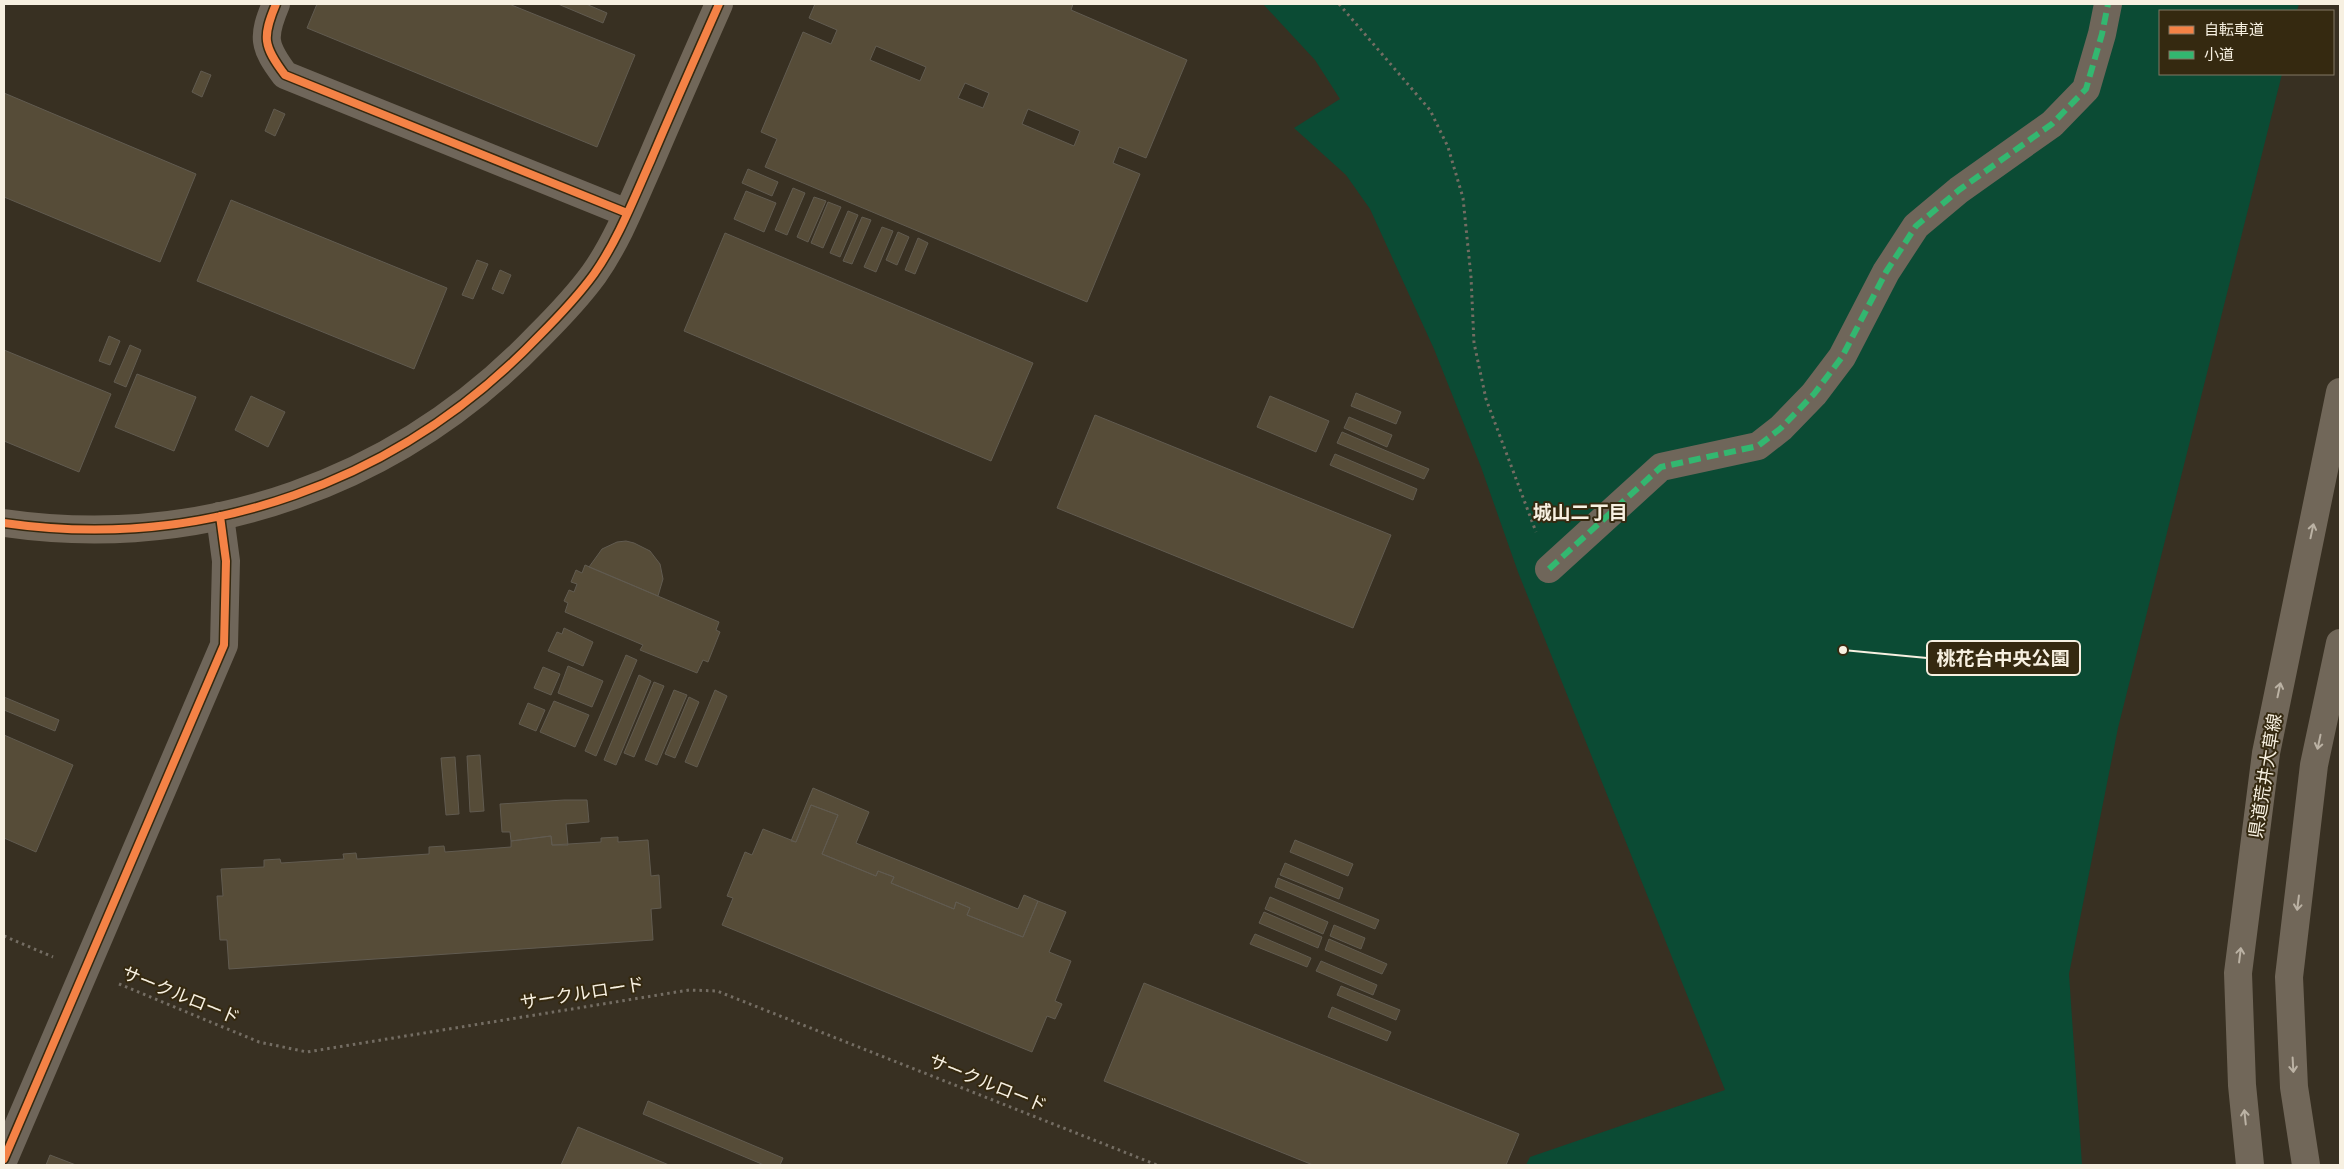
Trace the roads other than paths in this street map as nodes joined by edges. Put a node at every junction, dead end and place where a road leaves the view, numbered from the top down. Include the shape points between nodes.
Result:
1 (276, 4) edge
2 (719, 4) edge
3 (2108, 4) edge
4 (628, 213) junction
5 (2340, 392) edge
6 (220, 516) junction
7 (4, 523) edge
8 (1549, 569) road end
9 (2340, 643) edge
10 (4, 1159) edge
11 (2250, 1165) edge
12 (2306, 1165) edge

1 - 4 street via 265,29 270,55 285,75
2 - 4 main road
3 - 8 street via 2086,89 2052,124 1959,190 1916,226 1886,272 1842,357 1814,394 1781,428 1758,446 1660,467
4 - 6 main road via 595,272 562,312 516,360 468,402 410,441 316,488
11 -> 5 main road, 県道荒井大草線 via 2242,1085 2239,963 2266,753
6 - 7 main road via 152,528 97,531 43,529
6 - 10 street via 226,561 224,645
9 -> 12 main road via 2314,765 2289,977 2294,1087

